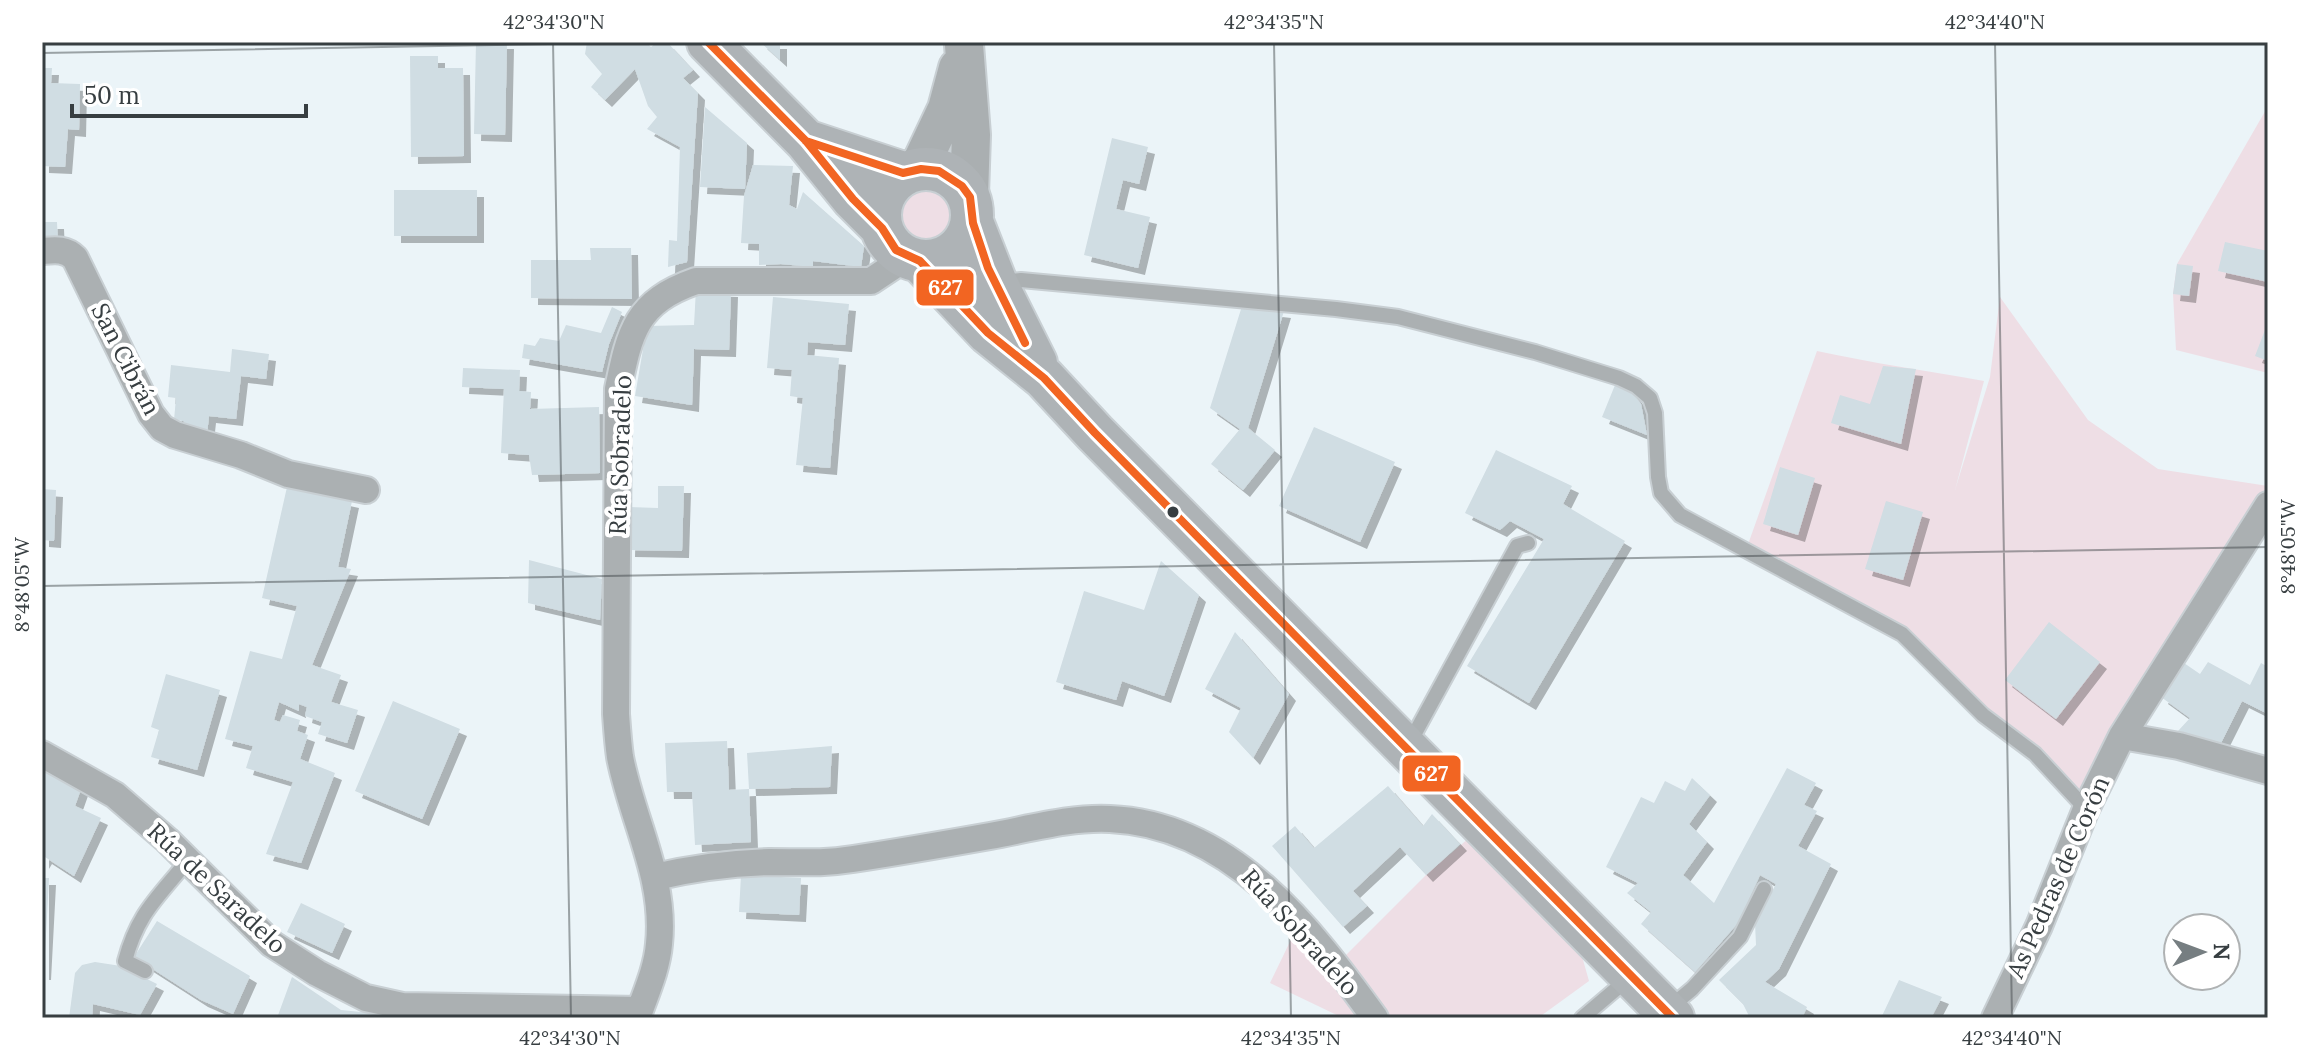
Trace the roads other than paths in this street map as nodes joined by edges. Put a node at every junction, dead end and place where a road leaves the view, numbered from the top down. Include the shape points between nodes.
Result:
1 (708, 42) edge
2 (964, 43) edge
3 (806, 141) junction
4 (911, 171) junction
5 (971, 208) junction
6 (903, 249) junction
7 (42, 251) edge
8 (996, 283) junction
9 (1044, 378) junction
10 (366, 490) dead end
11 (2268, 505) edge
12 (1528, 543) dead end
13 (2122, 736) junction
14 (1407, 748) junction
15 (42, 754) edge
16 (2268, 771) edge
17 (2086, 809) junction
18 (188, 860) junction
19 (655, 877) junction
20 (1764, 889) dead end
21 (145, 971) dead end
22 (1632, 975) junction
23 (643, 1014) edge
24 (1670, 1014) edge
25 (1375, 1018) edge
26 (1582, 1018) edge
27 (1995, 1018) edge

1 - 3 main road
2 - 4 street via 947,109
2 - 5 street
3 - 4 main road
3 - 6 main road
4 - 5 main road via 947,174 959,182
4 - 6 main road via 891,184 879,213
5 - 6 main road via 968,236 948,256 934,261
5 - 8 main road
6 - 9 main road via 988,333
6 - 19 street, Rúa Sobradelo via 871,281 696,281 668,291 646,308 627,345 618,389 616,714 620,758
7 - 10 street, San Cibrán via 59,250 75,258 162,428 288,474
8 - 9 main road
8 - 17 lane via 1021,280 1398,317 1535,352 1636,386 1650,398 1655,413 1661,493 1680,515 1902,634 1983,715 2035,754
9 - 14 main road
11 - 13 street, As Pedras de Corón
12 - 14 lane via 1517,546
13 - 16 street
13 - 17 street, As Pedras de Corón
14 - 22 main road
15 - 18 street, Rúa de Saradelo via 115,795
17 - 27 street, As Pedras de Corón
18 - 21 lane via 146,909 129,947 125,961
18 - 23 street, Rúa de Saradelo via 272,944 366,998 402,1006
19 - 23 street, Rúa Sobradelo via 659,946
19 - 25 street, Rúa Sobradelo via 724,865 822,865 1040,826 1108,819 1154,824 1196,840 1266,888 1337,964
20 - 24 lane via 1740,937
22 - 24 main road
22 - 26 lane

